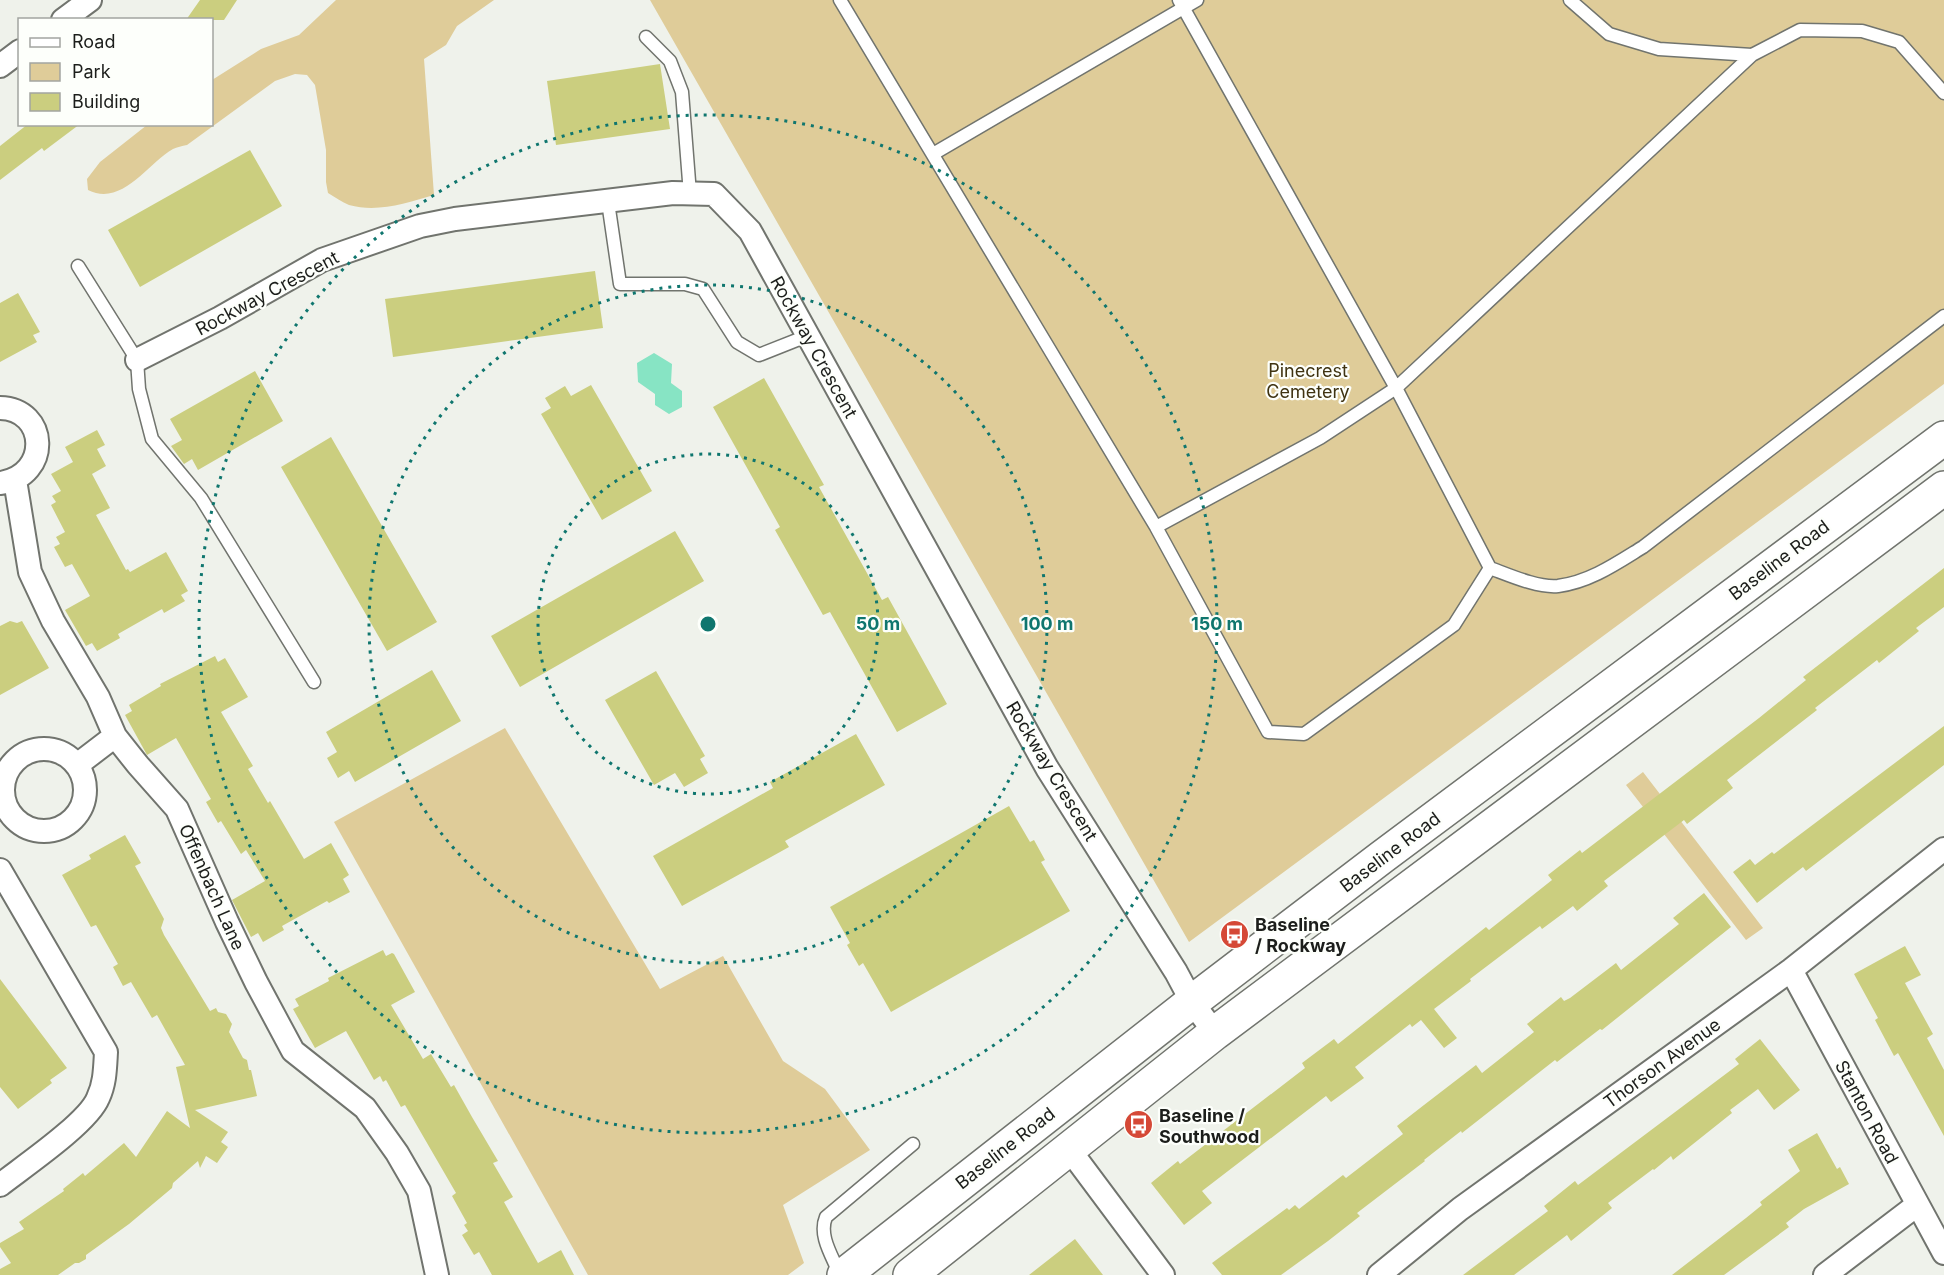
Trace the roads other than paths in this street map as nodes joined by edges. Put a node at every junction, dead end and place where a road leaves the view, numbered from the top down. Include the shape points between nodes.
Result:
1 (90, 0) edge
2 (840, 0) edge
3 (1197, 0) edge
4 (1570, 0) edge
5 (1181, 4) edge
6 (66, 18) edge
7 (646, 37) dead end
8 (18, 52) edge
9 (1752, 56) junction
10 (0, 66) edge
11 (1944, 93) edge
12 (933, 154) junction
13 (690, 194) junction
14 (608, 202) junction
15 (78, 266) dead end
16 (1944, 316) edge
17 (807, 336) junction
18 (136, 360) junction
19 (1396, 388) junction
20 (0, 408) edge
21 (1944, 438) edge
22 (8, 481) edge
23 (1944, 488) edge
24 (1156, 527) junction
25 (1490, 568) junction
26 (314, 682) dead end
27 (115, 736) junction
28 (77, 765) junction
29 (5, 819) edge
30 (1944, 849) edge
31 (0, 870) edge
32 (1791, 970) junction
33 (1192, 1002) junction
34 (1215, 1033) junction
35 (914, 1144) dead end
36 (1069, 1149) junction
37 (0, 1185) edge
38 (1917, 1205) junction
39 (1944, 1253) edge
40 (437, 1275) edge
41 (842, 1275) edge
42 (910, 1275) edge
43 (1163, 1275) edge
44 (1379, 1275) edge
45 (1825, 1275) edge

1 - 6 street
2 - 12 lane
3 - 5 lane
4 - 9 lane via 1609,34 1659,49
5 - 12 lane
5 - 19 lane
7 - 13 lane via 670,61 682,92
8 - 10 street
9 - 11 lane via 1800,30 1862,31 1899,42
9 - 19 lane
12 - 24 lane
13 - 14 street, Rockway Crescent
13 - 17 street, Rockway Crescent via 714,194 750,231
14 - 17 lane via 620,284 685,284 703,289 737,342 759,355
14 - 18 street, Rockway Crescent via 420,226 322,260
15 - 18 lane
16 - 25 lane via 1643,547 1594,576 1557,586 1528,582
17 - 33 street, Rockway Crescent via 1047,768
18 - 26 lane via 138,389 152,439 201,498
19 - 24 lane via 1320,438
19 - 25 lane
20 - 22 street, Offenbach Lane via 18,412 28,420 38,441 33,464 25,474
21 - 33 main road, Baseline Road
22 - 27 street, Offenbach Lane via 30,572
23 - 34 main road
24 - 25 lane via 1268,732 1304,734 1454,625
27 - 28 street
27 - 40 street, Offenbach Lane via 177,809 227,922 293,1052 365,1108 397,1153 418,1191
28 - 29 street via 53,750 25,753 5,774
28 - 29 street via 85,796 69,824 45,832
30 - 32 street, Thorson Avenue
31 - 37 street via 105,1053 105,1080 97,1101 73,1128
32 - 38 street, Stanton Road
32 - 44 street, Thorson Avenue via 1460,1209
33 - 34 street, Rockway Crescent
33 - 41 main road, Baseline Road
34 - 36 main road
35 - 41 lane via 826,1217 824,1236
36 - 42 main road
36 - 43 street
38 - 39 street, Stanton Road
38 - 45 street

